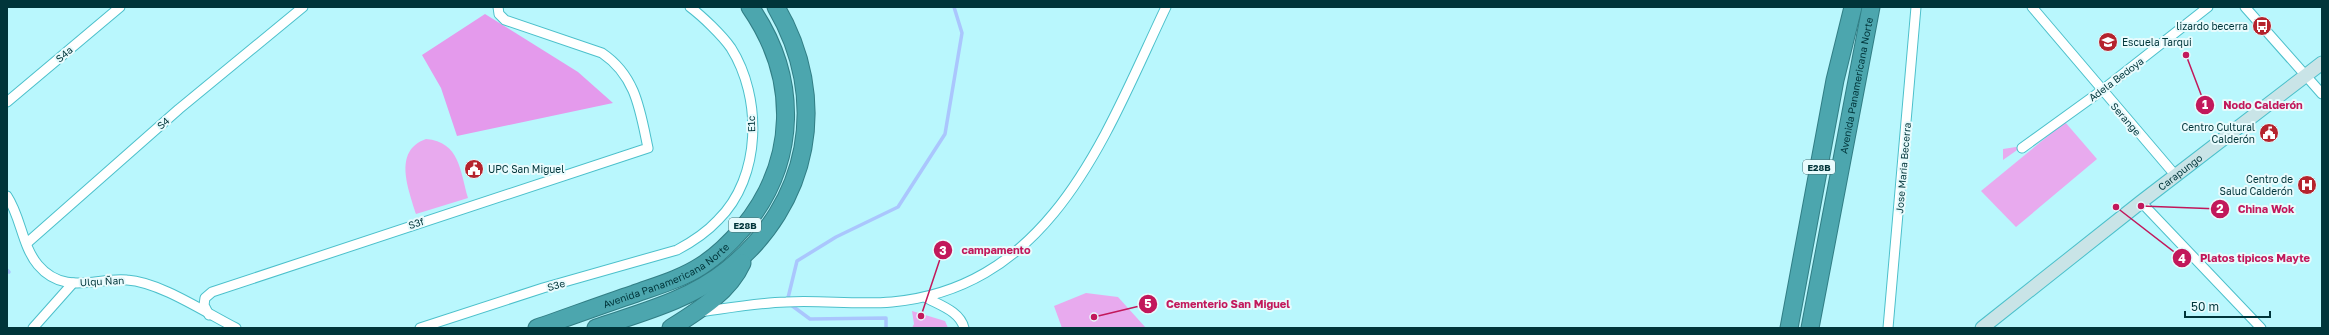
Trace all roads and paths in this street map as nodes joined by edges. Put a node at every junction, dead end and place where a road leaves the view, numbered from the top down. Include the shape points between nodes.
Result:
1 (120, 7) edge
2 (303, 7) edge
3 (498, 7) edge
4 (690, 7) edge
5 (750, 7) edge
6 (776, 7) edge
7 (1166, 7) edge
8 (1853, 7) edge
9 (1872, 7) edge
10 (1916, 7) edge
11 (2032, 7) edge
12 (2208, 7) edge
13 (2245, 7) edge
14 (2322, 63) edge
15 (2306, 76) junction
16 (2101, 90) junction
17 (2322, 94) edge
18 (7, 102) edge
19 (2022, 148) dead end
20 (2176, 176) junction
21 (7, 196) edge
22 (2141, 202) junction
23 (692, 242) joint
24 (27, 243) junction
25 (747, 251) junction
26 (72, 283) junction
27 (926, 297) junction
28 (695, 313) junction
29 (209, 315) junction
30 (32, 328) edge
31 (236, 328) edge
32 (421, 328) edge
33 (537, 328) edge
34 (596, 328) edge
35 (672, 328) edge
36 (964, 328) edge
37 (1789, 328) edge
38 (1810, 328) edge
39 (1888, 328) edge
40 (1982, 328) edge
41 (2261, 328) edge

1 - 18 street, S4a
2 - 24 street, S4 via 179,108
3 - 29 street, S3f via 499,14 505,20 602,53 616,63 627,77 639,106 648,148 212,292 205,298 204,305
4 - 23 street, E1c via 730,46 743,71 749,91 752,132 746,172 736,196 719,220
5 - 33 highway, Avenida Panamericana Norte / E28B via 774,49 783,83 787,117 777,168 762,202 731,242 700,267 649,289
6 - 25 highway, Avenida Panamericana Norte / E28B via 790,32 803,75 807,99 806,133 802,156 790,192 780,210
7 - 27 street via 1101,144 1066,200 1022,248 968,283
8 - 37 highway, Avenida Panamericana Norte / E28B via 1835,80
9 - 38 highway, Avenida Panamericana Norte / E28B
10 - 39 street, Jose Maria Becerra
11 - 16 street, Serange
12 - 16 street, Adela Bedoya
13 - 15 street
14 - 15 street, Carapungo
15 - 17 street
15 - 20 street, Carapungo
16 - 19 street, Adela Bedoya
16 - 20 street, Serange
20 - 22 street, Carapungo
21 - 24 street, Ulqu Ñan
22 - 40 street, Carapungo
22 - 41 street
23 - 32 street, S3e via 677,250 543,288
24 - 26 street, Ulqu Ñan via 38,265 51,277
25 - 28 highway via 728,285
25 - 34 highway, Avenida Panamericana Norte / E28B via 726,271 689,293
26 - 29 street, Ulqu Ñan via 127,280 159,288
26 - 30 street
27 - 28 street via 877,303 748,304
27 - 36 street via 954,312 962,321
28 - 35 highway
29 - 31 street, Ulqu Ñan

